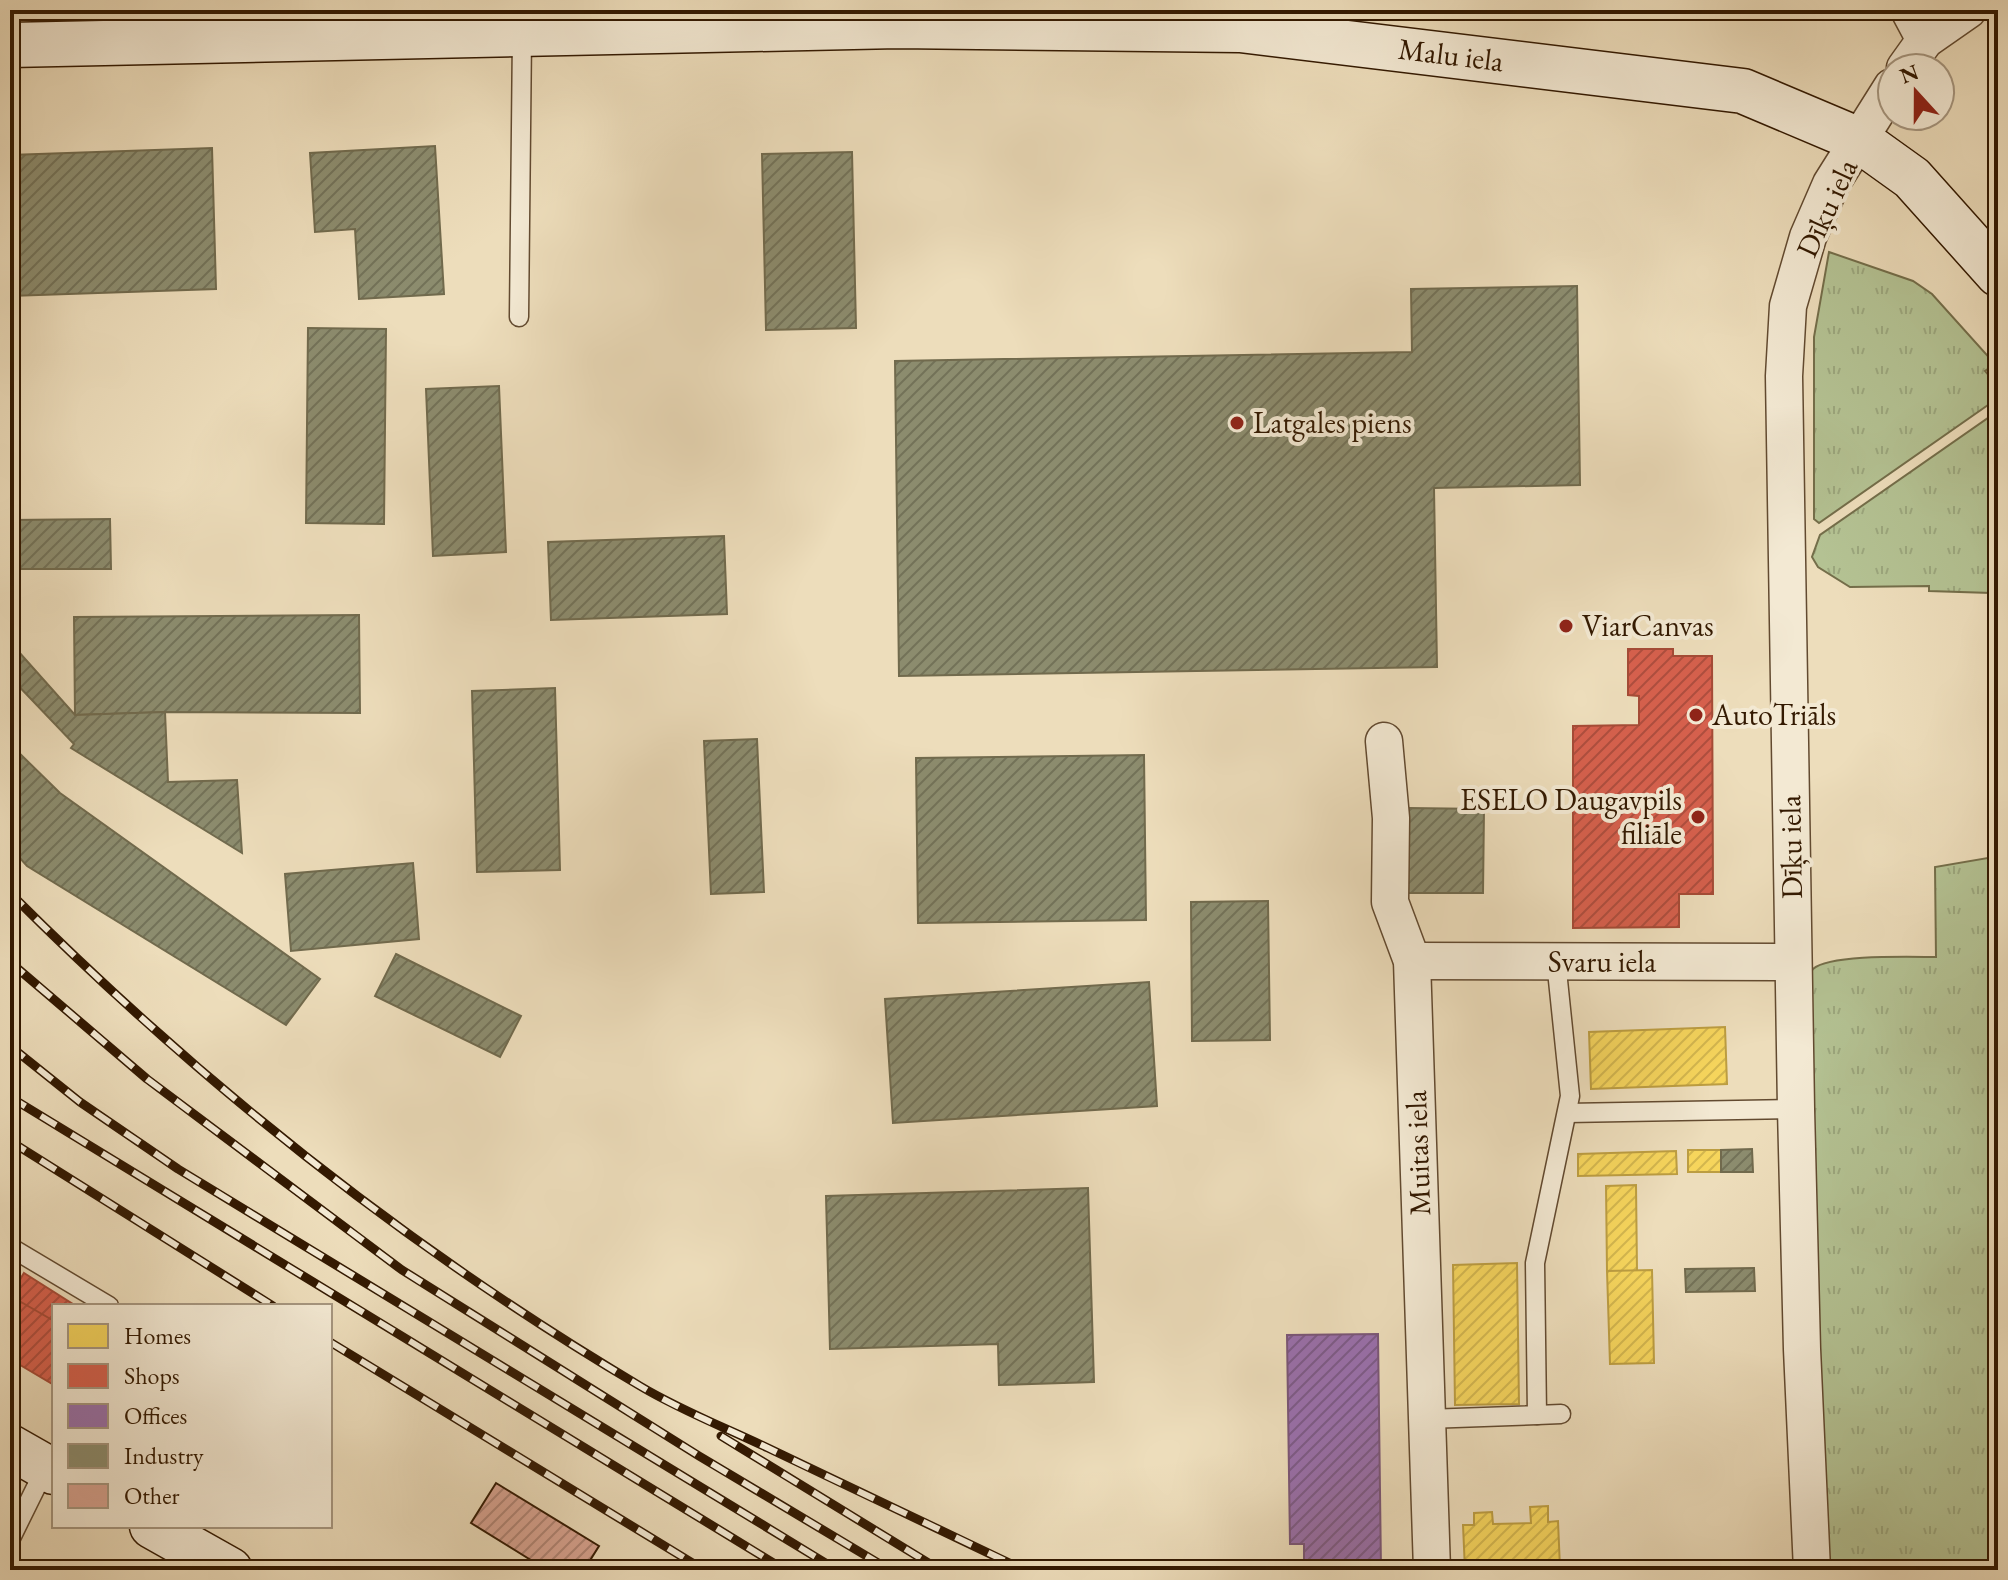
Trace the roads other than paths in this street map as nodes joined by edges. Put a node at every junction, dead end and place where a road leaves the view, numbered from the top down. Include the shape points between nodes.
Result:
1 (1968, 10) edge
2 (913, 18) edge
3 (348, 24) edge
4 (522, 35) junction
5 (1913, 39) edge
6 (10, 45) edge
7 (1876, 113) edge
8 (1859, 140) junction
9 (1998, 274) edge
10 (519, 317) dead end
11 (1384, 741) dead end
12 (1412, 961) junction
13 (1556, 961) junction
14 (1793, 962) junction
15 (1796, 1109) junction
16 (1567, 1113) junction
17 (10, 1247) edge
18 (106, 1304) edge
19 (1561, 1414) dead end
20 (1537, 1415) junction
21 (1427, 1419) junction
22 (37, 1462) edge
23 (156, 1528) edge
24 (10, 1540) edge
25 (230, 1570) edge
26 (1432, 1570) edge
27 (1812, 1570) edge

1 - 5 street
2 - 4 street, Malu iela
2 - 8 street, Malu iela via 1240,30 1743,91
3 - 4 street, Malu iela
3 - 6 street, Malu iela
4 - 10 lane
7 - 8 street
8 - 9 street, Malu iela via 1912,178
8 - 14 street, Dīķu iela via 1831,184 1788,306 1784,376
11 - 12 street, Muitas iela via 1391,818 1390,902
12 - 13 street, Svaru iela
12 - 21 street, Muitas iela
13 - 14 street, Svaru iela
13 - 16 lane via 1570,1096
14 - 15 street, Dīķu iela
15 - 16 lane
15 - 27 street, Dīķu iela
16 - 20 lane via 1535,1263
17 - 18 lane
19 - 20 lane
20 - 21 lane
21 - 26 street, Muitas iela
22 - 24 lane
23 - 25 street

